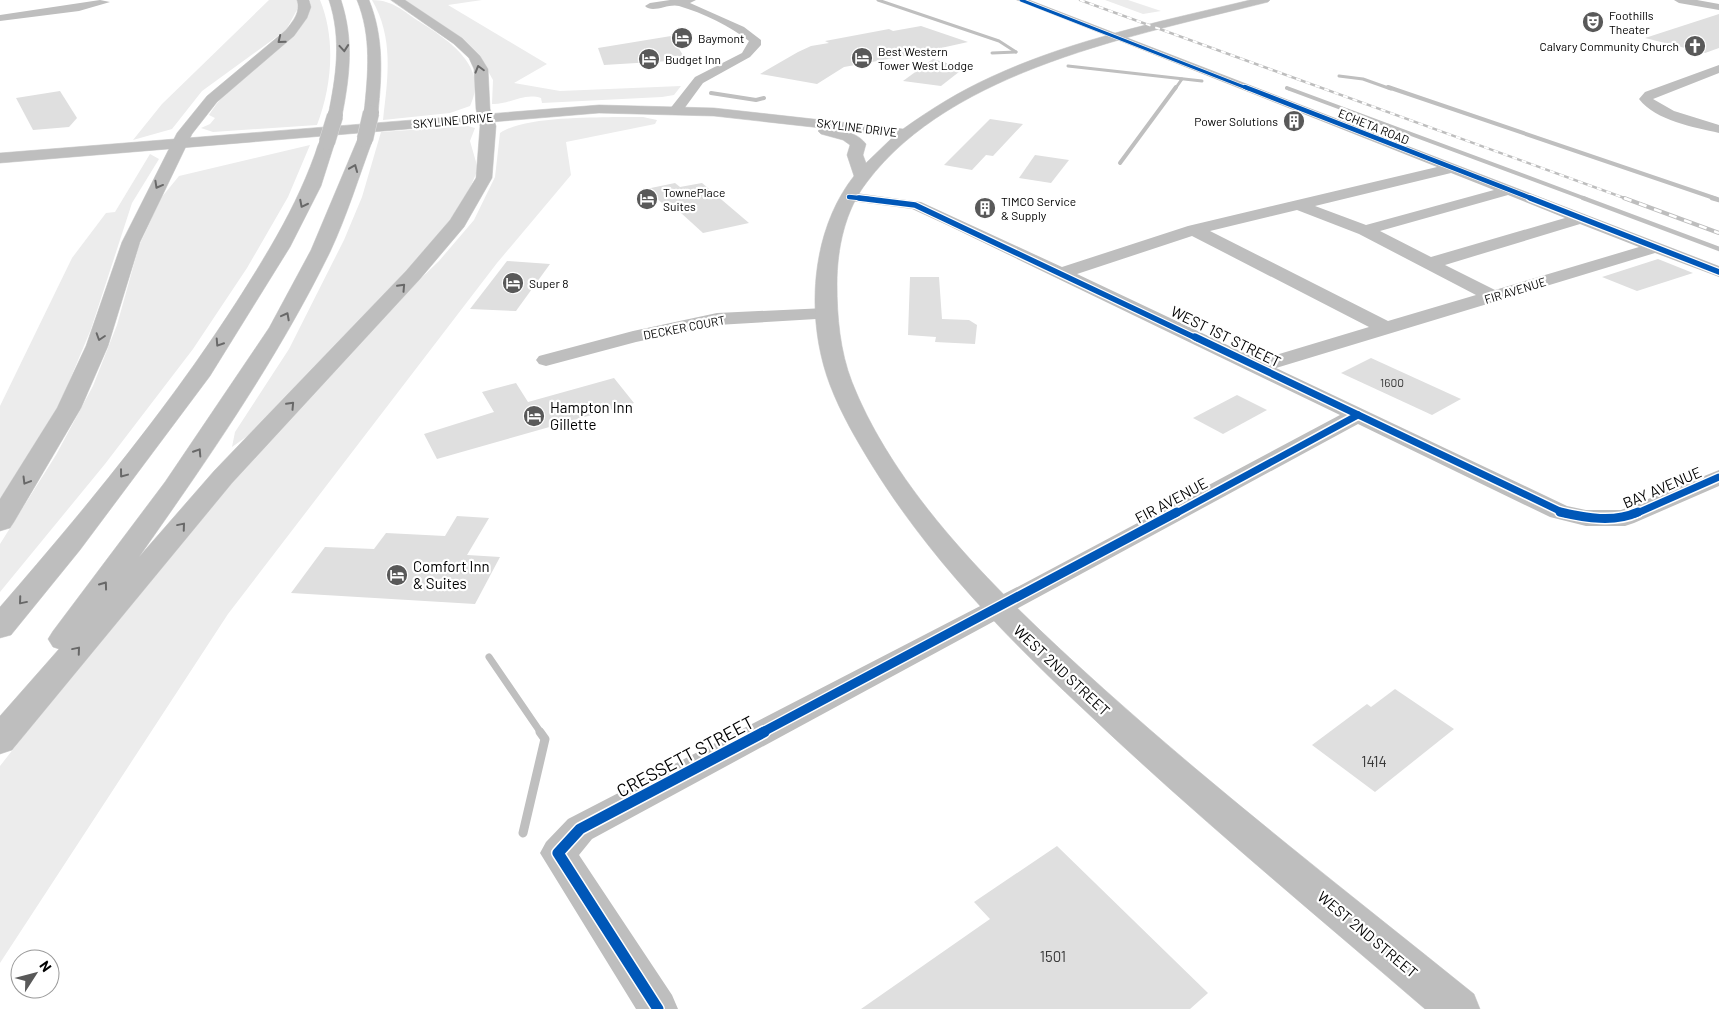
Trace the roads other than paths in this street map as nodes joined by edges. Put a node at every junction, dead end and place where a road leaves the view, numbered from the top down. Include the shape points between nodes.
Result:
1 (303, 0) edge
2 (336, 0) edge
3 (363, 0) edge
4 (397, 0) edge
5 (692, 0) edge
6 (1021, 0) edge
7 (1264, 0) edge
8 (1679, 0) edge
9 (105, 2) dead end
10 (678, 2) junction
11 (650, 6) dead end
12 (1719, 7) edge
13 (0, 18) edge
14 (1119, 38) junction
15 (1719, 69) edge
16 (676, 110) junction
17 (714, 112) junction
18 (485, 117) junction
19 (1719, 128) edge
20 (906, 134) junction
21 (181, 143) junction
22 (0, 158) edge
23 (1453, 168) junction
24 (856, 186) junction
25 (1510, 190) junction
26 (1301, 206) junction
27 (1582, 218) junction
28 (1194, 230) junction
29 (1365, 230) junction
30 (1657, 248) junction
31 (1083, 264) junction
32 (1428, 264) junction
33 (1719, 272) edge
34 (1061, 273) junction
35 (1492, 296) junction
36 (826, 314) junction
37 (1388, 329) junction
38 (546, 360) dead end
39 (1282, 360) junction
40 (1258, 367) junction
41 (1358, 415) junction
42 (1719, 478) edge
43 (1586, 518) joint
44 (0, 522) edge
45 (997, 609) junction
46 (0, 628) edge
47 (0, 721) edge
48 (0, 740) edge
49 (1451, 1007) edge
50 (658, 1009) edge

1 -> 21 main road via 305,7 301,18 290,33 212,99
2 -> 46 main road, bridge via 345,62 335,116 312,186 280,247 198,376 70,544
47 -> 3 main road, bridge via 175,487 280,328 321,250 366,139 371,113 375,47
18 -> 4 main road via 481,69 474,56 458,40
5 - 10 street
6 - 14 street, ECHETA ROAD
7 - 14 main road, WEST 2ND STREET
8 - 12 street
9 - 13 street
10 - 11 street
10 - 16 street via 740,30 755,40 755,45 746,55 699,80
14 - 20 main road, WEST 2ND STREET via 1008,73 953,101
14 - 23 street, ECHETA ROAD
15 - 19 street via 1650,95 1646,100 1663,111
16 - 17 main road, SKYLINE DRIVE
16 - 18 main road, SKYLINE DRIVE via 599,109
17 - 20 main road, SKYLINE DRIVE
17 - 24 main road via 738,119 825,130 849,137 858,144
18 - 21 main road, SKYLINE DRIVE
48 -> 18 main road via 223,477 413,275 458,222 484,178 488,126
20 - 24 main road, WEST 2ND STREET
21 - 22 main road, SKYLINE DRIVE
21 -> 44 main road via 131,242 97,346 69,408
23 - 25 street, ECHETA ROAD
23 - 26 street
24 - 34 street, WEST 1ST STREET via 915,205
24 - 36 main road, WEST 2ND STREET via 830,246
25 - 27 street, ECHETA ROAD
25 - 29 street
26 - 28 street
26 - 29 street
27 - 30 street, ECHETA ROAD
27 - 32 street
28 - 31 street
28 - 37 street
29 - 32 street
30 - 33 street, ECHETA ROAD
30 - 35 street, FIR AVENUE
31 - 34 street
31 - 39 street
32 - 35 street
34 - 40 street, WEST 1ST STREET
35 - 37 street, FIR AVENUE
36 - 38 street, DECKER COURT via 717,319
36 - 45 main road, WEST 2ND STREET via 838,374 858,420 922,521
37 - 39 street, FIR AVENUE
39 - 40 street, FIR AVENUE
40 - 41 street, WEST 1ST STREET
41 - 43 street, WEST 1ST STREET via 1559,512
41 - 45 street, FIR AVENUE
42 - 43 street, BAY AVENUE via 1625,518
45 - 49 main road, WEST 2ND STREET via 1166,766
45 - 50 street, CRESSETT STREET via 580,829 558,853

